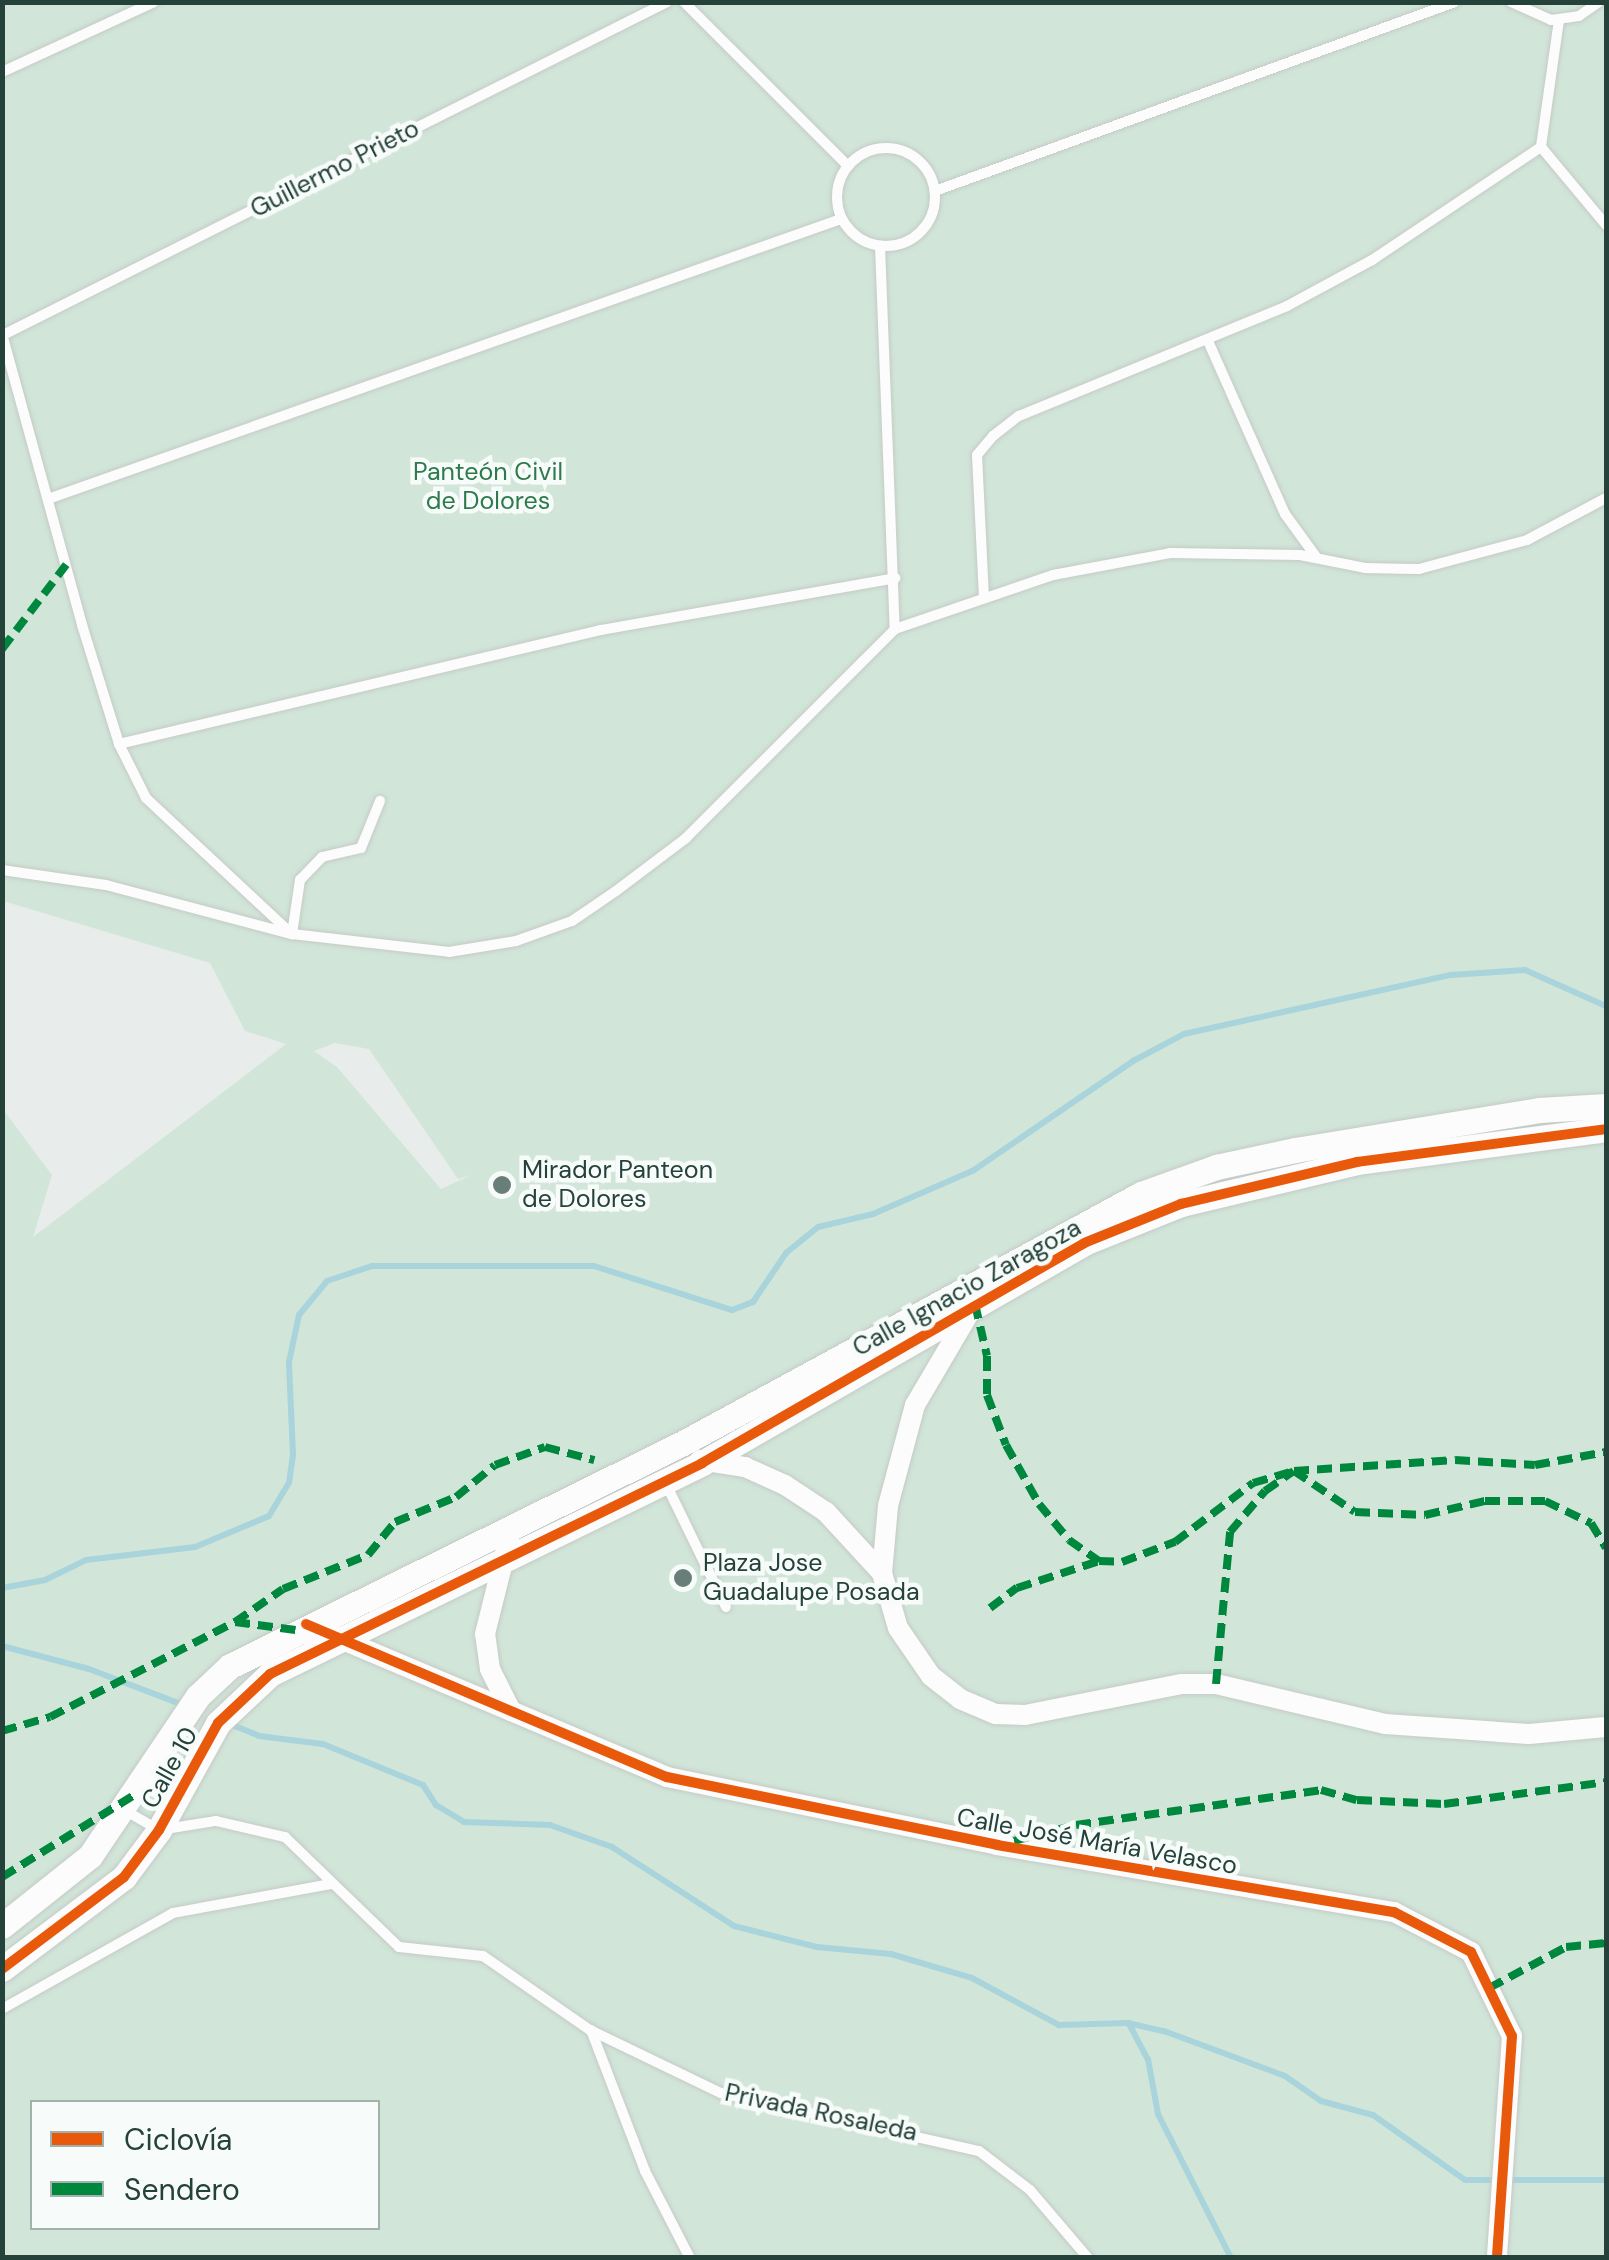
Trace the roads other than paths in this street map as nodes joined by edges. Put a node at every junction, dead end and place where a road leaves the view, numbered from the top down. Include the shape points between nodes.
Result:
1 (154, 2) edge
2 (667, 2) edge
3 (684, 2) edge
4 (1455, 2) edge
5 (1511, 2) edge
6 (1599, 2) edge
7 (1559, 20) junction
8 (2, 72) edge
9 (1541, 147) junction
10 (848, 166) junction
11 (935, 190) junction
12 (842, 219) junction
13 (1606, 226) edge
14 (880, 246) junction
15 (3, 334) edge
16 (1208, 341) junction
17 (48, 498) junction
18 (1606, 498) edge
19 (1317, 558) junction
20 (895, 578) junction
21 (984, 598) junction
22 (895, 629) junction
23 (119, 744) junction
24 (380, 801) dead end
25 (2, 870) edge
26 (292, 934) junction
27 (1606, 1106) edge
28 (1606, 1129) edge
29 (975, 1304) junction
30 (683, 1443) junction
31 (702, 1462) junction
32 (665, 1482) junction
33 (512, 1526) junction
34 (500, 1563) junction
35 (882, 1573) junction
36 (726, 1607) dead end
37 (306, 1624) junction
38 (335, 1636) junction
39 (510, 1711) junction
40 (1606, 1727) edge
41 (126, 1811) junction
42 (159, 1830) junction
43 (330, 1884) junction
44 (2, 1926) edge
45 (2, 1968) edge
46 (2, 2008) edge
47 (590, 2030) junction
48 (1497, 2257) edge
49 (690, 2258) edge
50 (1088, 2258) edge

1 - 8 lane
2 - 15 lane, Guillermo Prieto
3 - 10 lane
4 - 11 lane
5 - 7 lane via 1537,18
6 - 7 lane
7 - 9 lane
9 - 13 lane
9 - 16 lane via 1372,260
10 - 11 lane via 871,150 899,150 923,165
10 - 12 lane via 837,191
11 - 14 lane via 922,232
12 - 14 lane via 864,242
12 - 17 lane
14 - 20 lane
15 - 17 lane
16 - 19 lane via 1284,514
16 - 21 lane via 1019,416 993,436 977,455
17 - 23 lane
18 - 19 lane via 1528,540 1419,569
19 - 21 lane via 1170,553 1053,574
20 - 22 lane
20 - 23 lane via 601,630
21 - 22 lane
22 - 26 lane via 686,838 572,921 516,941 449,952
23 - 26 lane via 146,798
24 - 26 lane via 362,848 322,857 300,880
25 - 26 lane via 106,884
27 - 30 street, Calle Ignacio Zaragoza via 1346,1141 1174,1181 956,1291
28 - 29 street, Calle Ignacio Zaragoza via 1357,1162 1181,1204 1084,1243
29 - 31 street, Calle Ignacio Zaragoza
29 - 35 street, Calle Ignacio Zaragoza via 915,1405 888,1506
30 - 31 street
30 - 33 street, Calle Ignacio Zaragoza
31 - 32 street, Calle Ignacio Zaragoza
31 - 35 street, Calle Ignacio Zaragoza via 744,1467 785,1485 826,1512
32 - 34 street, Calle Ignacio Zaragoza
32 - 36 lane
33 - 34 street
33 - 37 street, Calle 10
34 - 38 street, Calle 10
34 - 39 street via 486,1614 485,1652
35 - 40 street, Calle Ignacio Zaragoza via 898,1628 932,1676 960,1699 996,1714 1216,1684 1398,1726 1530,1734
37 - 38 street, Calle José María Velasco
37 - 41 street, Calle 10 via 240,1659 190,1707
38 - 39 street, Calle José María Velasco
38 - 42 street, Calle 10 via 270,1674 224,1715
39 - 48 street, Calle José María Velasco via 694,1783 1104,1865 1394,1912 1471,1952 1512,2036
41 - 42 lane
41 - 44 street, Calle 10 via 74,1872
42 - 43 lane, Privada Rosaleda via 216,1821 284,1837
42 - 45 street, Calle 10 via 124,1877
43 - 46 lane via 173,1913
43 - 47 lane, Privada Rosaleda via 399,1947 484,1956
47 - 49 lane via 645,2172
47 - 50 lane, Privada Rosaleda via 721,2093 979,2150 1030,2190

